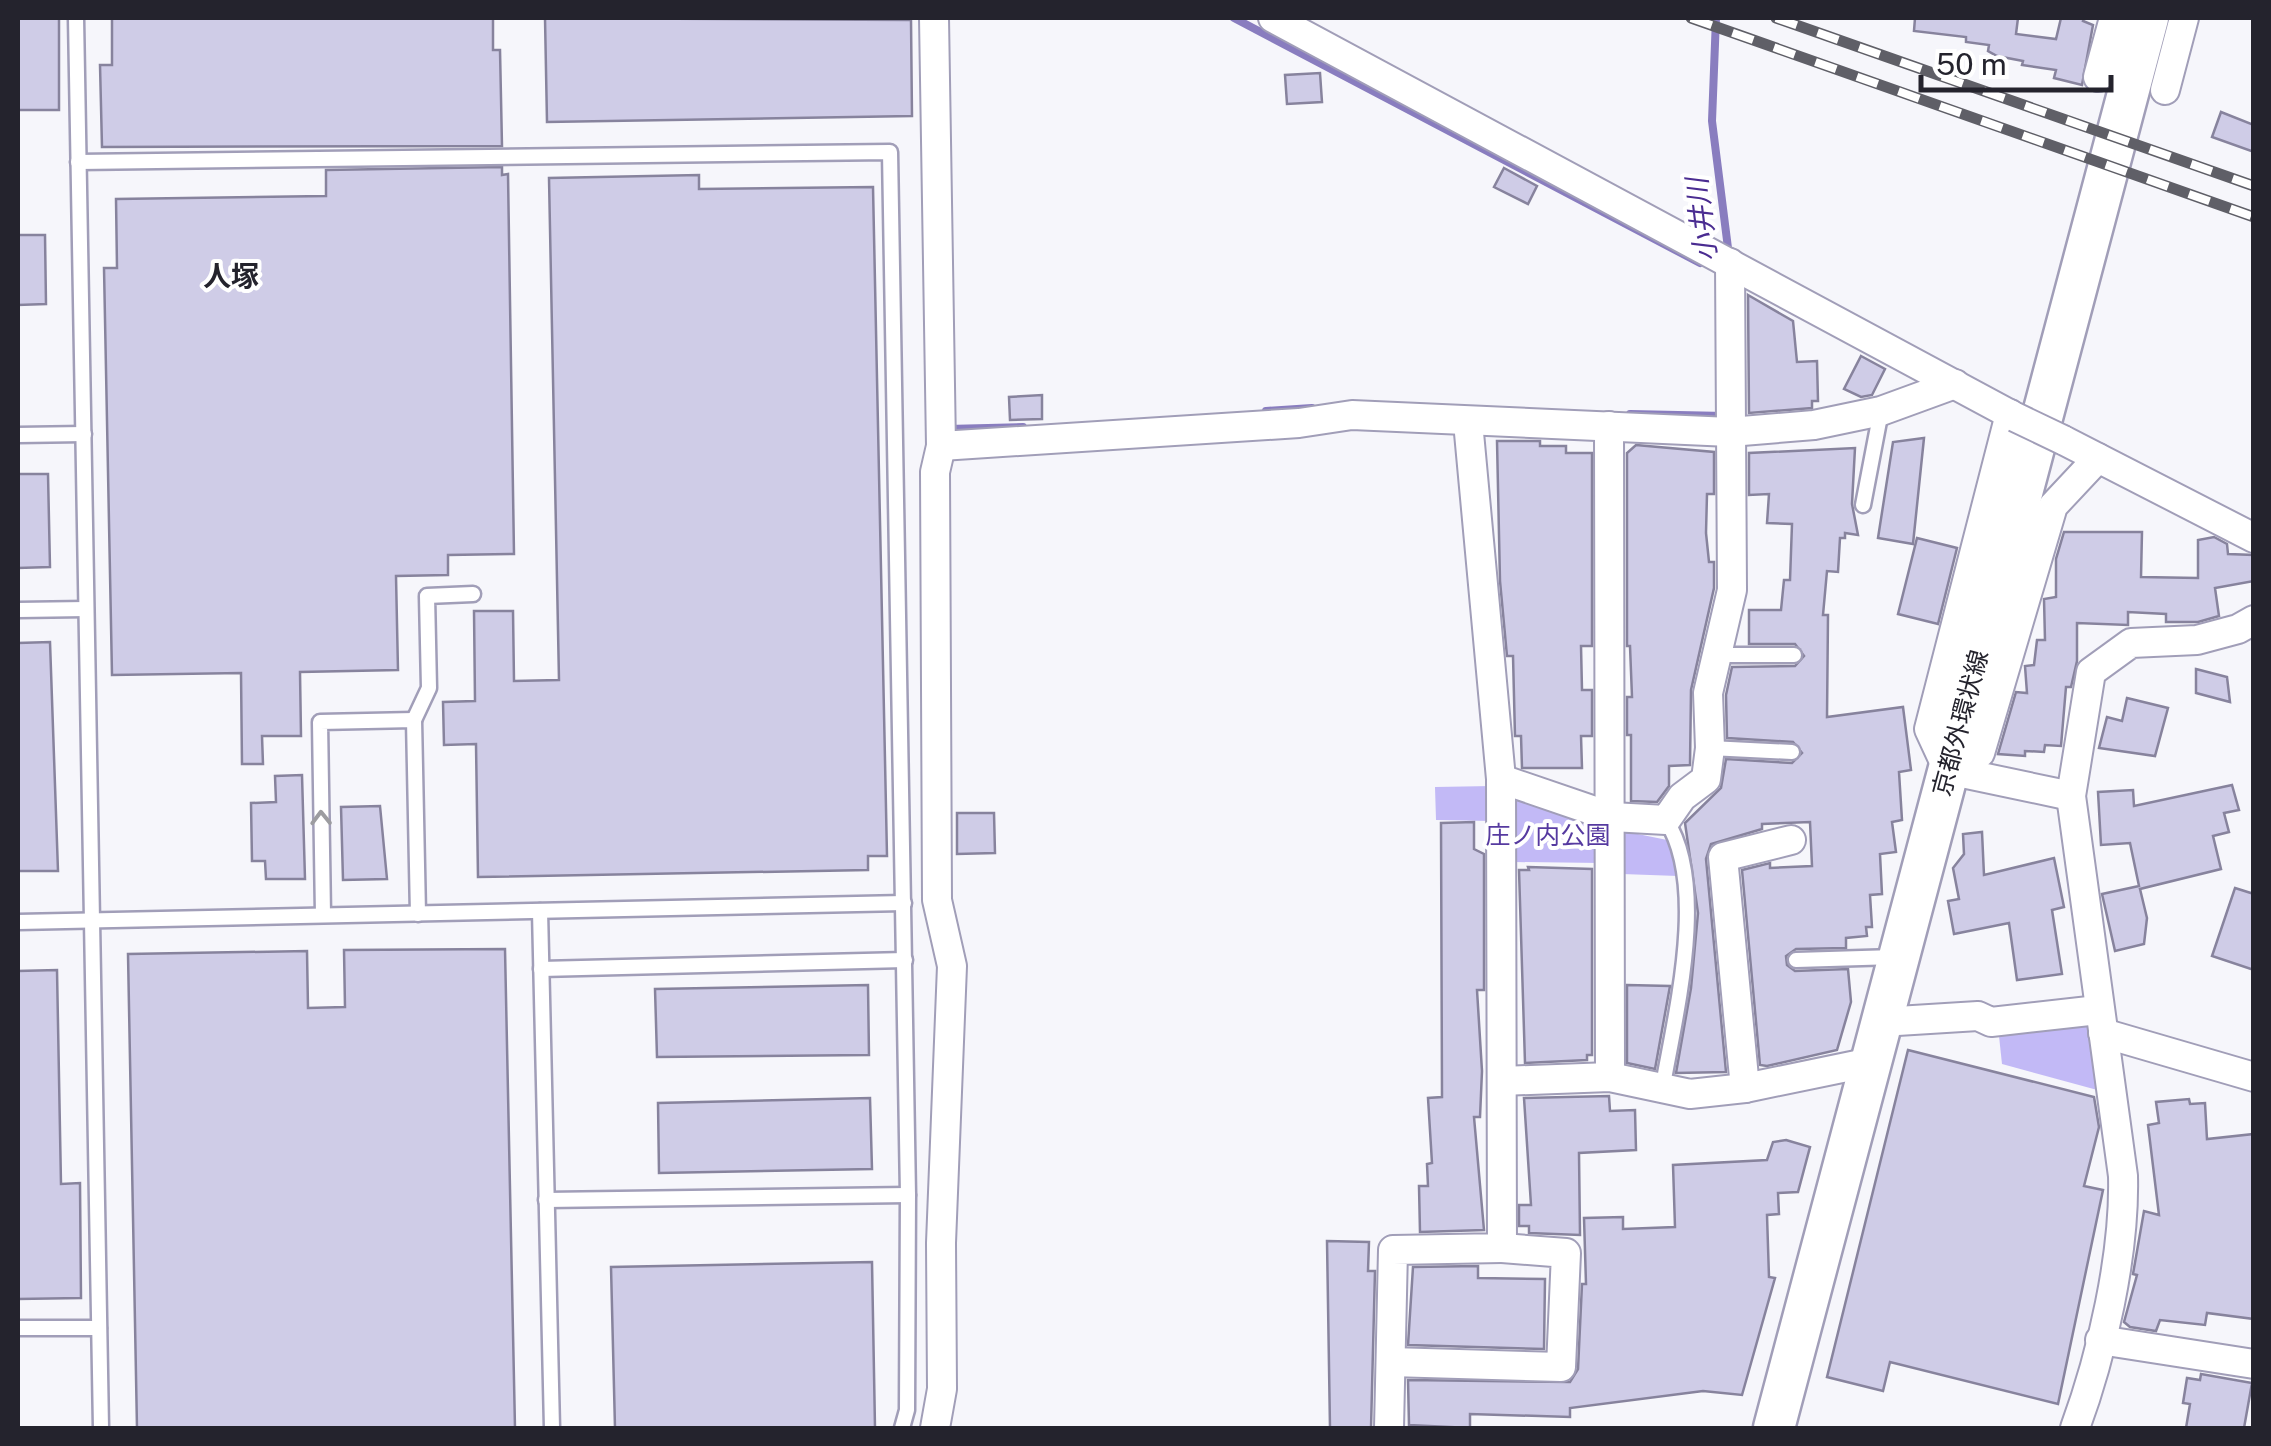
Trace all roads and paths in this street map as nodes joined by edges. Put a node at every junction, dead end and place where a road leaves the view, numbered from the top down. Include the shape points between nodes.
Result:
1 (76, 18) edge
2 (934, 18) edge
3 (1274, 18) edge
4 (2114, 18) edge
5 (2148, 18) edge
6 (2184, 18) edge
7 (2098, 76) dead end
8 (2165, 90) dead end
9 (78, 162) junction
10 (1730, 263) junction
11 (1955, 384) junction
12 (1880, 411) junction
13 (2012, 416) junction
14 (1468, 422) junction
15 (1610, 426) junction
16 (1730, 432) junction
17 (84, 434) junction
18 (18, 435) edge
19 (941, 446) junction
20 (2098, 458) junction
21 (1863, 505) dead end
22 (2254, 538) edge
23 (473, 594) dead end
24 (86, 609) junction
25 (18, 610) edge
26 (2254, 620) edge
27 (1718, 655) junction
28 (1794, 655) dead end
29 (414, 720) junction
30 (1710, 748) junction
31 (1792, 752) dead end
32 (1948, 770) junction
33 (1501, 779) junction
34 (2071, 796) junction
35 (1612, 817) junction
36 (1666, 820) junction
37 (1791, 840) dead end
38 (904, 903) junction
39 (540, 911) junction
40 (418, 914) junction
41 (324, 915) junction
42 (91, 920) junction
43 (18, 922) edge
44 (1897, 956) junction
45 (905, 960) junction
46 (1796, 960) dead end
47 (541, 969) junction
48 (1881, 1022) junction
49 (2100, 1022) junction
50 (1870, 1062) junction
51 (1610, 1077) junction
52 (2254, 1077) edge
53 (1502, 1081) junction
54 (1663, 1085) junction
55 (1744, 1088) junction
56 (908, 1196) junction
57 (546, 1200) junction
58 (1502, 1248) junction
59 (18, 1328) edge
60 (99, 1328) junction
61 (2100, 1340) junction
62 (1392, 1362) junction
63 (2254, 1364) edge
64 (100, 1428) edge
65 (552, 1428) edge
66 (902, 1428) edge
67 (934, 1428) edge
68 (1390, 1428) edge
69 (1774, 1428) edge
70 (2075, 1428) edge

1 - 9 lane
2 - 19 street
3 - 10 street
4 - 7 street
5 - 32 main road, 京都外環状線
6 - 8 street
9 - 17 lane
9 - 38 lane via 890,152
10 - 11 street
10 - 16 street
11 - 12 street
11 - 13 street
12 - 16 street via 1814,426
12 - 21 lane
13 - 20 street, bridge
13 - 32 street via 1930,728
14 - 15 street
14 - 19 street via 1352,415
14 - 33 street
15 - 16 street
15 - 35 street
16 - 27 street via 1732,590
17 - 18 lane
17 - 24 lane
19 - 67 street via 934,472 937,900 952,966 942,1389
20 - 22 street
20 - 32 street via 2053,506 1980,753
23 - 29 lane via 427,596 430,688
24 - 25 lane
24 - 42 lane
26 - 34 street via 2197,640 2130,643 2091,672
27 - 28 lane
27 - 30 street via 1708,693
29 - 40 lane
41 -> 29 lane via 320,722
30 - 31 lane
30 - 36 street via 1706,779
32 - 34 street
32 - 44 main road, 京都外環状線
33 - 35 street
33 - 53 street
34 - 49 street
35 - 36 street
35 - 51 street
36 - 54 lane via 1681,844 1686,908
37 - 55 street via 1724,857
38 - 39 lane
38 - 45 lane
39 - 40 lane
39 - 47 lane
40 - 41 lane
41 - 42 lane
42 - 43 lane
42 - 60 lane
44 - 46 lane
44 - 48 main road, 京都外環状線
45 - 47 lane
45 - 56 lane
47 - 57 lane
48 - 49 street via 1978,1016 1991,1022
48 - 50 main road, 京都外環状線
49 - 52 street
49 - 61 street via 2124,1210
50 - 55 street
50 - 69 main road, 京都外環状線
51 - 53 street
51 - 54 street
53 - 58 street
54 - 55 street via 1690,1094
56 - 57 lane
56 - 66 lane
57 - 65 lane
58 - 62 street via 1392,1250
58 - 62 street via 1566,1253 1560,1367
59 - 60 lane
60 - 64 lane
61 - 63 street
61 - 70 street
62 - 68 street

